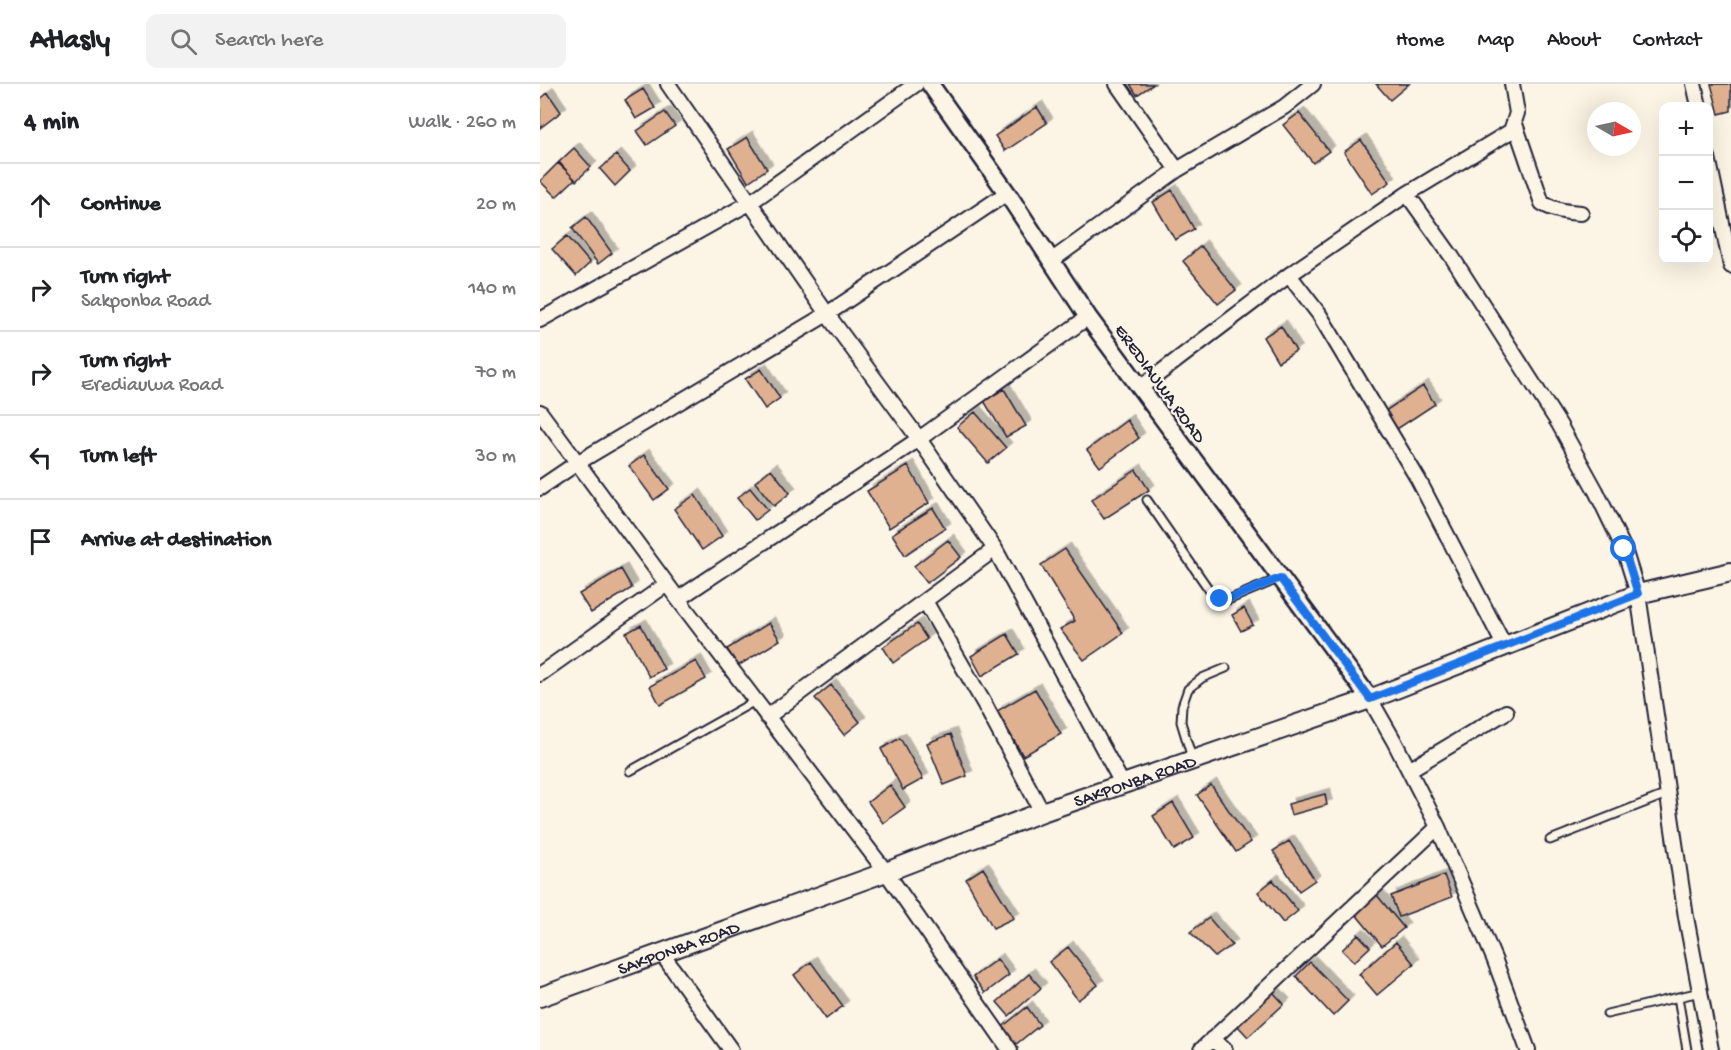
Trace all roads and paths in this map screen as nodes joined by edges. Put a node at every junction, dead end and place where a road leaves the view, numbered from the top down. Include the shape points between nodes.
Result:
1 (668, 84) edge
2 (916, 84) edge
3 (930, 84) edge
4 (1118, 84) edge
5 (1313, 84) edge
6 (1512, 84) edge
7 (1694, 84) edge
8 (1697, 102) edge
9 (1515, 124) junction
10 (1177, 170) junction
11 (1713, 173) edge
12 (1006, 193) junction
13 (1407, 194) junction
14 (751, 202) junction
15 (1581, 213) dead end
16 (1726, 213) edge
17 (1051, 261) junction
18 (1731, 266) edge
19 (1289, 275) junction
20 (827, 314) junction
21 (1088, 317) junction
22 (540, 320) edge
23 (1140, 388) junction
24 (540, 412) edge
25 (919, 439) junction
26 (577, 463) junction
27 (540, 488) edge
28 (1147, 500) dead end
29 (996, 549) junction
30 (1731, 572) edge
31 (1280, 578) junction
32 (667, 584) junction
33 (1638, 594) junction
34 (678, 599) junction
35 (925, 601) junction
36 (1505, 647) junction
37 (1226, 668) dead end
38 (540, 674) edge
39 (1370, 699) junction
40 (755, 701) junction
41 (1506, 712) dead end
42 (767, 717) junction
43 (1192, 761) junction
44 (1409, 770) junction
45 (630, 771) dead end
46 (1123, 785) junction
47 (1667, 794) junction
48 (1042, 812) junction
49 (1438, 827) junction
50 (1550, 840) dead end
51 (886, 872) junction
52 (662, 954) junction
53 (1700, 992) junction
54 (541, 993) edge
55 (1678, 997) junction
56 (1607, 1014) dead end
57 (1212, 1039) junction
58 (731, 1050) edge
59 (1010, 1050) edge
60 (1201, 1050) edge
61 (1225, 1050) edge
62 (1528, 1050) edge
63 (1686, 1050) edge
64 (1711, 1050) edge

1 - 14 street
2 - 14 street
3 - 12 street, EREDIAUWA ROAD
4 - 10 street
5 - 10 street via 1284,107
6 - 9 street
7 - 8 street
9 - 13 street via 1511,131
9 - 15 street via 1542,203 1561,211
10 - 17 street
11 - 16 street
12 - 17 street, EREDIAUWA ROAD
12 - 20 street
13 - 19 street
13 - 33 street via 1559,424 1624,549
14 - 20 street
14 - 22 street
16 - 18 street
17 - 21 street, EREDIAUWA ROAD
19 - 23 street
19 - 36 street via 1319,314 1418,479
20 - 25 street
20 - 26 street
21 - 23 street, EREDIAUWA ROAD
21 - 25 street
23 - 31 street, EREDIAUWA ROAD
24 - 26 street
25 - 29 street
25 - 34 street
26 - 27 street
26 - 32 street
28 - 31 lane via 1212,594 1220,599 1227,600
29 - 35 street
29 - 46 street
30 - 33 main road, SAKPONBA ROAD
31 - 39 street, EREDIAUWA ROAD
32 - 34 street
32 - 38 street
33 - 36 main road, SAKPONBA ROAD
33 - 47 street
34 - 40 street
35 - 42 street
35 - 48 street
36 - 39 main road, SAKPONBA ROAD
37 - 43 lane via 1188,689 1180,722
39 - 43 main road, SAKPONBA ROAD
39 - 44 street
40 - 42 street
40 - 45 lane
41 - 44 street
42 - 51 street
43 - 46 main road, SAKPONBA ROAD
44 - 49 street
46 - 48 main road, SAKPONBA ROAD
47 - 50 lane
47 - 53 street
48 - 51 main road, SAKPONBA ROAD
49 - 57 street
49 - 62 street
51 - 52 main road, SAKPONBA ROAD
51 - 59 street
52 - 54 main road, SAKPONBA ROAD
52 - 58 street
53 - 55 lane
53 - 64 street
55 - 56 lane
55 - 63 lane
57 - 60 street
57 - 61 street

